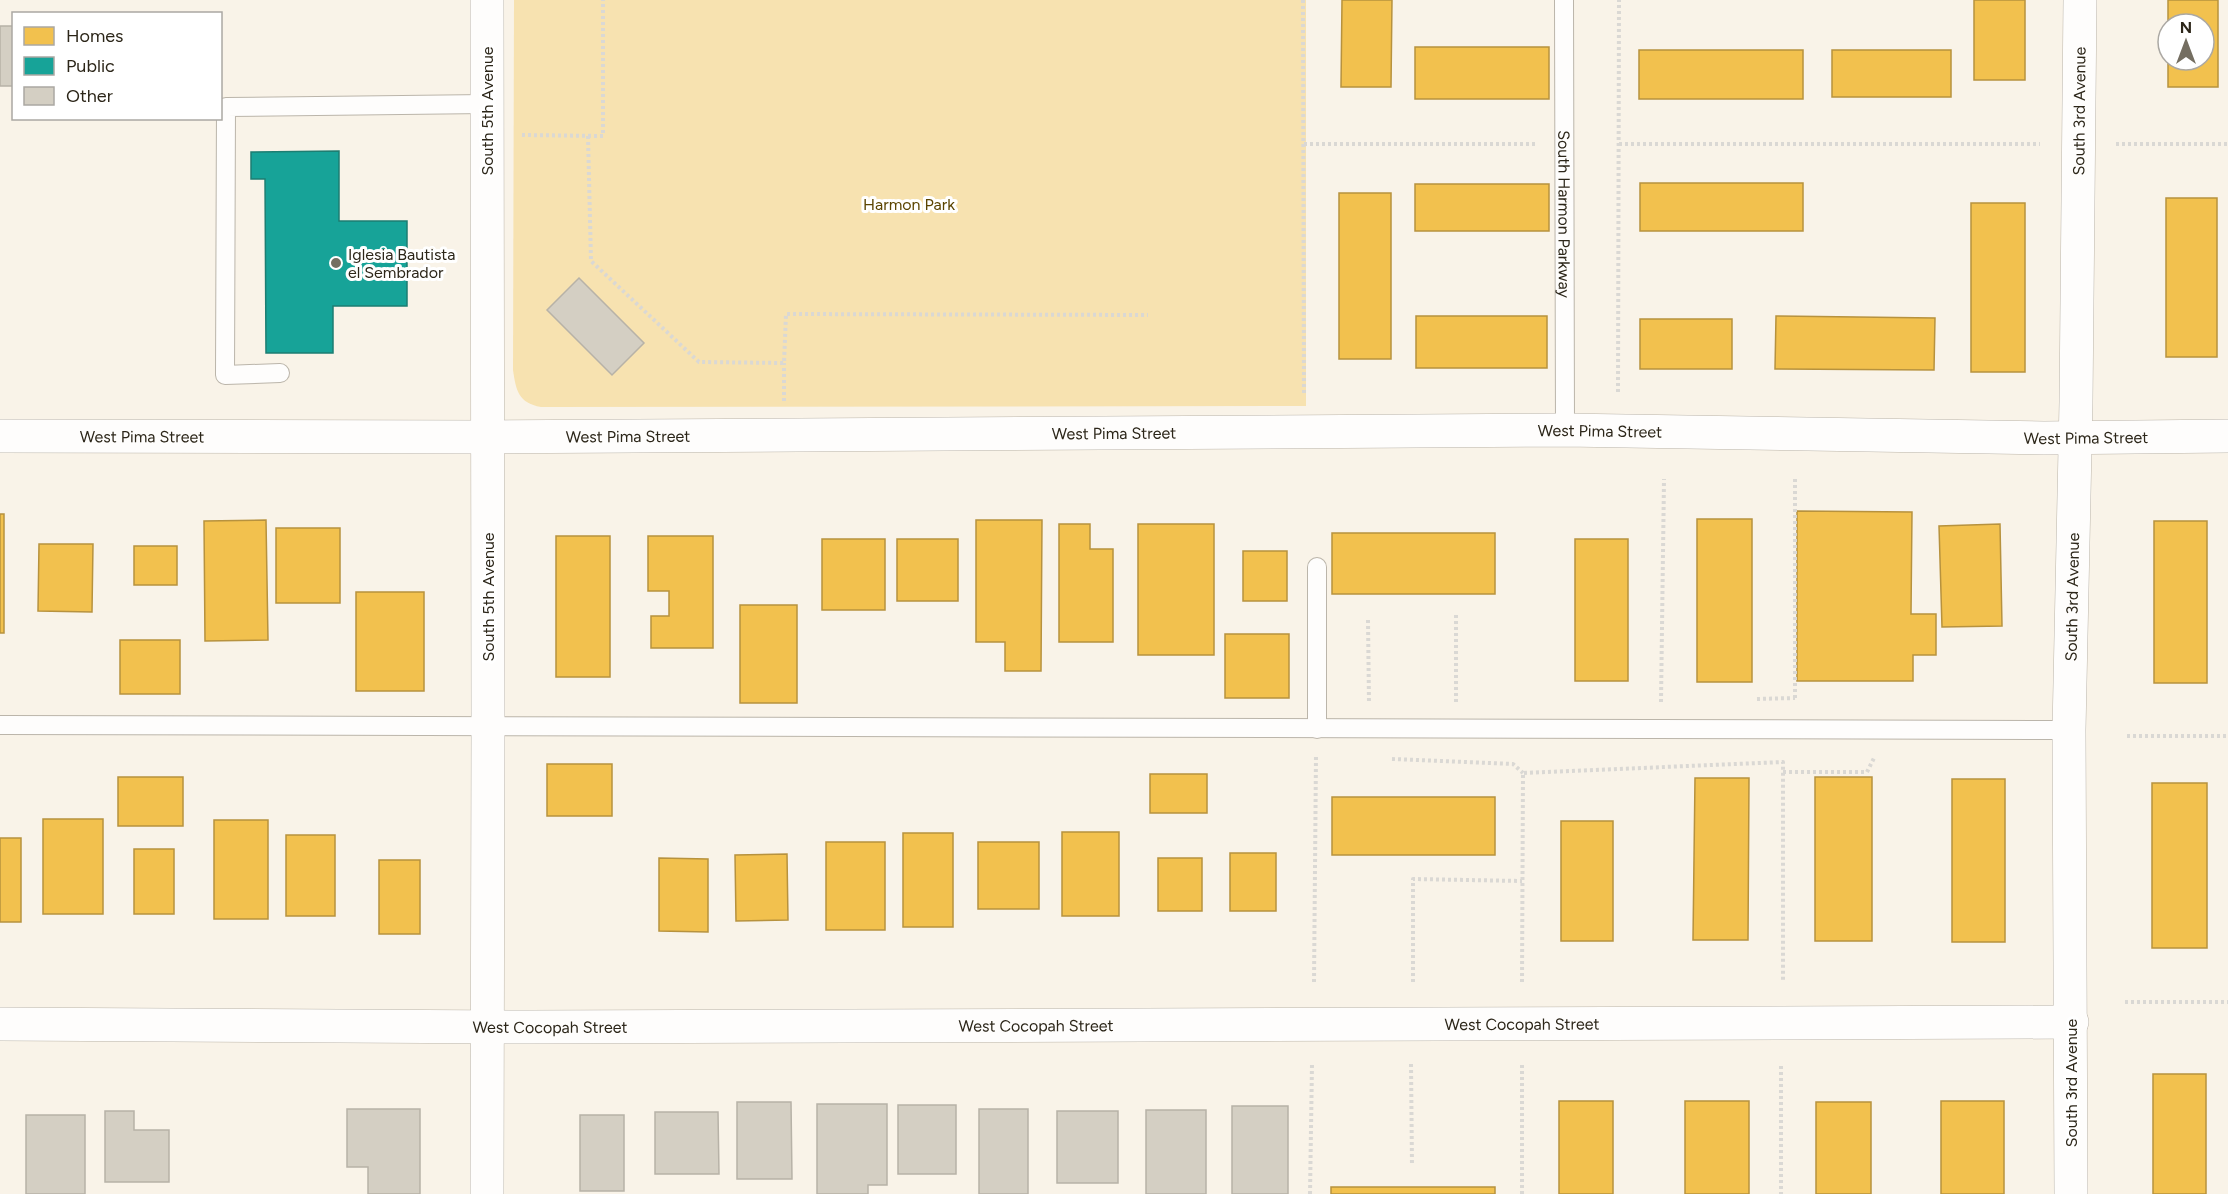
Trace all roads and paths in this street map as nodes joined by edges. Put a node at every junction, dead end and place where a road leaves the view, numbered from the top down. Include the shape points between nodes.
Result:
1 (487, 0) edge
2 (603, 0) edge
3 (1303, 0) edge
4 (1564, 0) edge
5 (1619, 0) edge
6 (2080, 0) edge
7 (487, 120) junction
8 (588, 136) junction
9 (1304, 144) junction
10 (1547, 144) dead end
11 (1619, 144) junction
12 (2040, 144) dead end
13 (2116, 144) dead end
14 (2228, 144) edge
15 (1148, 315) dead end
16 (280, 373) dead end
17 (1618, 392) dead end
18 (1304, 395) dead end
19 (1565, 430) junction
20 (0, 436) edge
21 (2228, 436) edge
22 (486, 437) junction
23 (2075, 438) junction
24 (1664, 479) dead end
25 (1795, 479) dead end
26 (1317, 567) dead end
27 (1456, 615) dead end
28 (1368, 620) dead end
29 (1795, 698) dead end
30 (1651, 702) dead end
31 (1369, 704) dead end
32 (1456, 707) dead end
33 (0, 725) edge
34 (488, 726) junction
35 (1317, 729) junction
36 (2069, 730) junction
37 (2127, 736) dead end
38 (2228, 736) edge
39 (1326, 756) dead end
40 (1384, 758) dead end
41 (1522, 773) junction
42 (1522, 881) junction
43 (1314, 981) dead end
44 (1413, 981) dead end
45 (1522, 981) dead end
46 (1783, 981) dead end
47 (2125, 1002) dead end
48 (2228, 1002) edge
49 (2072, 1022) junction
50 (0, 1024) edge
51 (486, 1026) junction
52 (1312, 1064) dead end
53 (1411, 1064) dead end
54 (1522, 1065) dead end
55 (1781, 1066) dead end
56 (1412, 1166) dead end
57 (487, 1194) edge
58 (1310, 1194) edge
59 (1522, 1194) edge
60 (1781, 1194) edge
61 (2071, 1194) edge

1 - 7 street, South 5th Avenue
2 - 8 path via 603,136
3 - 9 path
4 - 19 lane, South Harmon Parkway
5 - 11 path
6 - 23 street, South 3rd Avenue
7 - 8 path
7 - 16 lane via 226,107 225,375
7 - 22 street, South 5th Avenue
8 - 15 path via 591,261 699,362 784,363 786,314
9 - 10 path
9 - 18 path
11 - 12 path
11 - 17 path
13 - 14 path
19 - 22 street, West Pima Street
19 - 23 street, West Pima Street
20 - 22 street, West Pima Street
21 - 23 street, West Pima Street
22 - 34 street, South 5th Avenue
23 - 36 street, South 3rd Avenue
24 - 30 path via 1662,702
25 - 29 path
26 - 35 lane
27 - 32 path
28 - 31 path
33 - 34 lane
34 - 35 lane
34 - 51 street, South 5th Avenue
35 - 36 lane
36 - 49 street, South 3rd Avenue
37 - 38 path
39 - 43 path via 1315,755
40 - 41 path via 1513,764
41 - 42 path
41 - 46 path via 1783,762
42 - 44 path via 1413,879
42 - 45 path
47 - 48 path
49 - 51 street, West Cocopah Street
49 - 61 street, South 3rd Avenue
50 - 51 street, West Cocopah Street
51 - 57 street, South 5th Avenue
52 - 58 path
53 - 56 path
54 - 59 path
55 - 60 path

